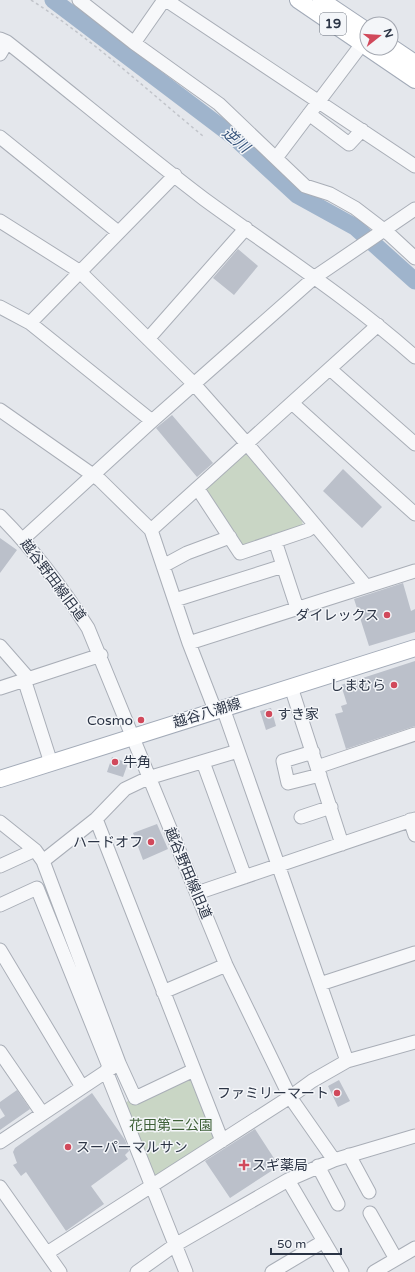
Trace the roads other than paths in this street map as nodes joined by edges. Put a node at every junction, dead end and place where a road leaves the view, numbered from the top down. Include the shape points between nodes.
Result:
1 (79, 0) edge
2 (165, 0) edge
3 (298, 0) edge
4 (321, 0) edge
5 (359, 35) edge
6 (359, 38) edge
7 (4, 40) edge
8 (134, 44) junction
9 (359, 51) edge
10 (399, 52) edge
11 (0, 54) edge
12 (384, 56) edge
13 (415, 63) edge
14 (415, 80) edge
15 (319, 101) junction
16 (309, 114) junction
17 (362, 130) junction
18 (0, 136) edge
19 (276, 158) junction
20 (415, 166) edge
21 (175, 175) junction
22 (415, 209) edge
23 (0, 221) edge
24 (246, 228) junction
25 (118, 232) junction
26 (380, 232) junction
27 (415, 258) edge
28 (79, 271) junction
29 (315, 277) junction
30 (0, 307) edge
31 (30, 323) junction
32 (378, 325) junction
33 (148, 339) junction
34 (415, 357) edge
35 (330, 369) junction
36 (194, 384) junction
37 (292, 403) junction
38 (0, 410) edge
39 (152, 421) junction
40 (415, 444) edge
41 (248, 445) junction
42 (93, 475) junction
43 (198, 488) junction
44 (415, 514) edge
45 (0, 516) edge
46 (315, 525) junction
47 (151, 530) junction
48 (230, 537) junction
49 (23, 539) junction
50 (275, 541) junction
51 (163, 566) junction
52 (283, 566) junction
53 (415, 571) edge
54 (366, 586) junction
55 (175, 600) junction
56 (296, 608) junction
57 (189, 643) junction
58 (0, 646) edge
59 (415, 648) edge
60 (101, 655) junction
61 (26, 679) junction
62 (291, 687) junction
63 (0, 688) edge
64 (219, 709) junction
65 (415, 734) edge
66 (133, 736) junction
67 (238, 751) junction
68 (313, 752) junction
69 (203, 762) junction
70 (51, 763) junction
71 (319, 771) junction
72 (148, 778) junction
73 (0, 779) edge
74 (330, 807) junction
75 (301, 817) dead end
76 (96, 819) junction
77 (413, 819) edge
78 (0, 822) edge
79 (415, 834) edge
80 (342, 844) junction
81 (35, 850) junction
82 (43, 861) junction
83 (0, 866) edge
84 (278, 866) junction
85 (245, 877) junction
86 (197, 894) junction
87 (0, 905) edge
88 (0, 950) edge
89 (415, 953) edge
90 (226, 965) junction
91 (320, 984) junction
92 (163, 992) junction
93 (415, 1042) edge
94 (0, 1052) edge
95 (347, 1061) junction
96 (112, 1068) junction
97 (194, 1070) junction
98 (82, 1087) junction
99 (290, 1098) junction
100 (42, 1113) junction
101 (415, 1136) edge
102 (222, 1141) junction
103 (0, 1142) edge
104 (349, 1155) junction
105 (334, 1160) junction
106 (318, 1166) junction
107 (288, 1180) junction
108 (152, 1186) junction
109 (0, 1187) edge
110 (368, 1192) dead end
111 (338, 1204) dead end
112 (370, 1213) dead end
113 (324, 1241) junction
114 (175, 1245) junction
115 (415, 1248) edge
116 (47, 1253) junction
117 (396, 1259) junction
118 (60, 1272) edge
119 (137, 1272) edge
120 (186, 1272) edge
121 (272, 1272) edge
122 (342, 1272) edge
123 (374, 1272) edge

1 - 8 street
2 - 8 street
2 - 15 street
3 - 6 main road, 19
4 - 5 main road, 19
7 - 11 street
7 - 21 street
8 - 19 street via 218,104
9 - 15 street
10 - 13 main road
12 - 14 main road, 19
15 - 16 street
15 - 17 street
16 - 17 street via 349,144
16 - 19 street
17 - 20 street
18 - 25 street
19 - 26 street via 305,186 330,194 355,208
21 - 24 street
21 - 25 street
22 - 26 street
23 - 28 street
24 - 29 street
24 - 33 street
25 - 28 street
26 - 27 street
26 - 29 street
28 - 31 street
28 - 33 street
29 - 32 street
29 - 36 street
30 - 31 street
31 - 39 street
32 - 34 street
32 - 35 street
33 - 36 street
35 - 37 street
35 - 40 street
36 - 39 street
36 - 41 street
37 - 41 street
37 - 44 street
38 - 42 street
39 - 42 street
41 - 43 street
41 - 46 street
42 - 47 street
42 - 49 street
43 - 47 street
43 - 48 street
45 - 49 street, 越谷野田線旧道
46 - 50 street via 308,530
46 - 54 street
47 - 51 street
48 - 50 street via 240,553
48 - 51 street via 187,553
49 - 60 street, 越谷野田線旧道 via 68,595
50 - 52 street
51 - 55 street
52 - 55 street
52 - 56 street
53 - 54 street
54 - 56 street
55 - 57 street
56 - 57 street
57 - 64 street
58 - 61 street
59 - 62 main road, 越谷八潮線
60 - 61 street
60 - 66 street, 越谷野田線旧道
61 - 63 street
61 - 70 street
62 - 64 main road, 越谷八潮線
62 - 68 street
64 - 66 main road, 越谷八潮線
64 - 67 street
65 - 71 street
66 - 70 main road, 越谷八潮線
66 - 72 street, 越谷野田線旧道
67 - 69 street
67 - 84 street
68 - 71 street
68 - 71 street via 283,761 288,783
69 - 72 street
69 - 85 street
70 - 73 main road, 越谷八潮線
71 - 74 street
72 - 76 street via 125,789
72 - 86 street, 越谷野田線旧道
74 - 75 street
74 - 80 street
76 - 82 street
76 - 92 street
77 - 79 street
77 - 80 street
78 - 81 street
80 - 84 street
81 - 82 street
81 - 83 street
82 - 96 street
84 - 85 street
84 - 91 street
85 - 86 street
86 - 90 street, 越谷野田線旧道
87 - 96 street via 37,888
88 - 98 street
89 - 91 street
90 - 92 street
90 - 99 street, 越谷野田線旧道
91 - 95 street
92 - 97 street
93 - 95 street
94 - 100 street
95 - 99 street via 312,1081
96 - 97 street via 135,1098
96 - 98 street
96 - 108 street
97 - 102 street
98 - 100 street
99 - 102 street
99 - 105 street, 越谷野田線旧道
100 - 103 street
101 - 104 street
102 - 108 street
104 - 105 street
104 - 110 street
105 - 106 street
106 - 107 street
106 - 111 street
107 - 113 street
107 - 114 street
108 - 114 street
108 - 116 street
109 - 116 street
112 - 117 street
113 - 121 street
113 - 122 street
114 - 119 street
114 - 120 street
115 - 117 street
116 - 118 street
117 - 123 street

